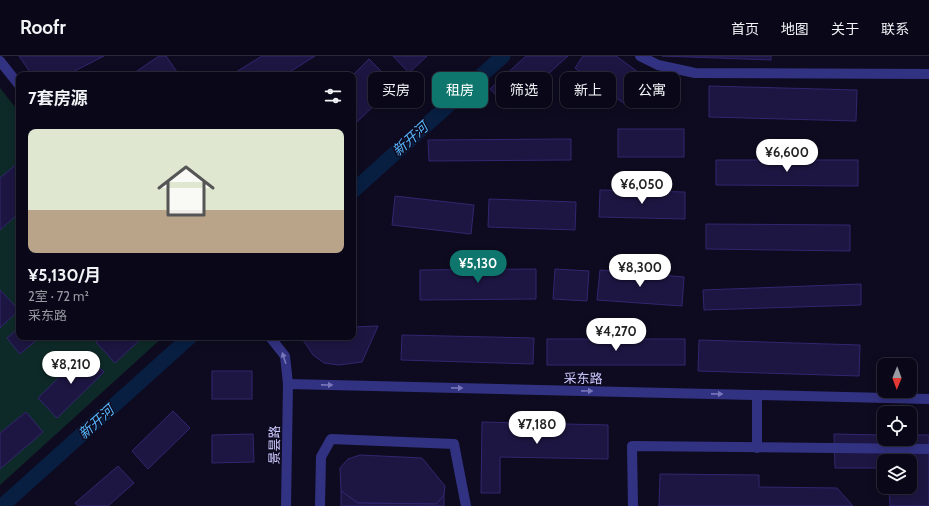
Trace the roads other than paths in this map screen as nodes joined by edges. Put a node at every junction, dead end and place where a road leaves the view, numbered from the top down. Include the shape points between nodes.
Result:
1 (640, 56) edge
2 (0, 61) edge
3 (929, 74) edge
4 (16, 81) edge
5 (272, 340) edge
6 (288, 384) junction
7 (757, 395) junction
8 (929, 399) edge
9 (757, 448) junction
10 (929, 449) edge
11 (286, 506) edge
12 (320, 506) edge
13 (466, 506) edge
14 (633, 506) edge

1 - 3 street via 658,65 695,73
2 - 4 street
6 -> 5 street via 285,356
6 -> 7 street, 采东路
6 - 11 street, 景昙路
7 - 8 street, 采东路
7 - 9 street
9 - 10 street
9 - 14 street via 632,446
12 - 13 street via 321,457 331,439 454,444

